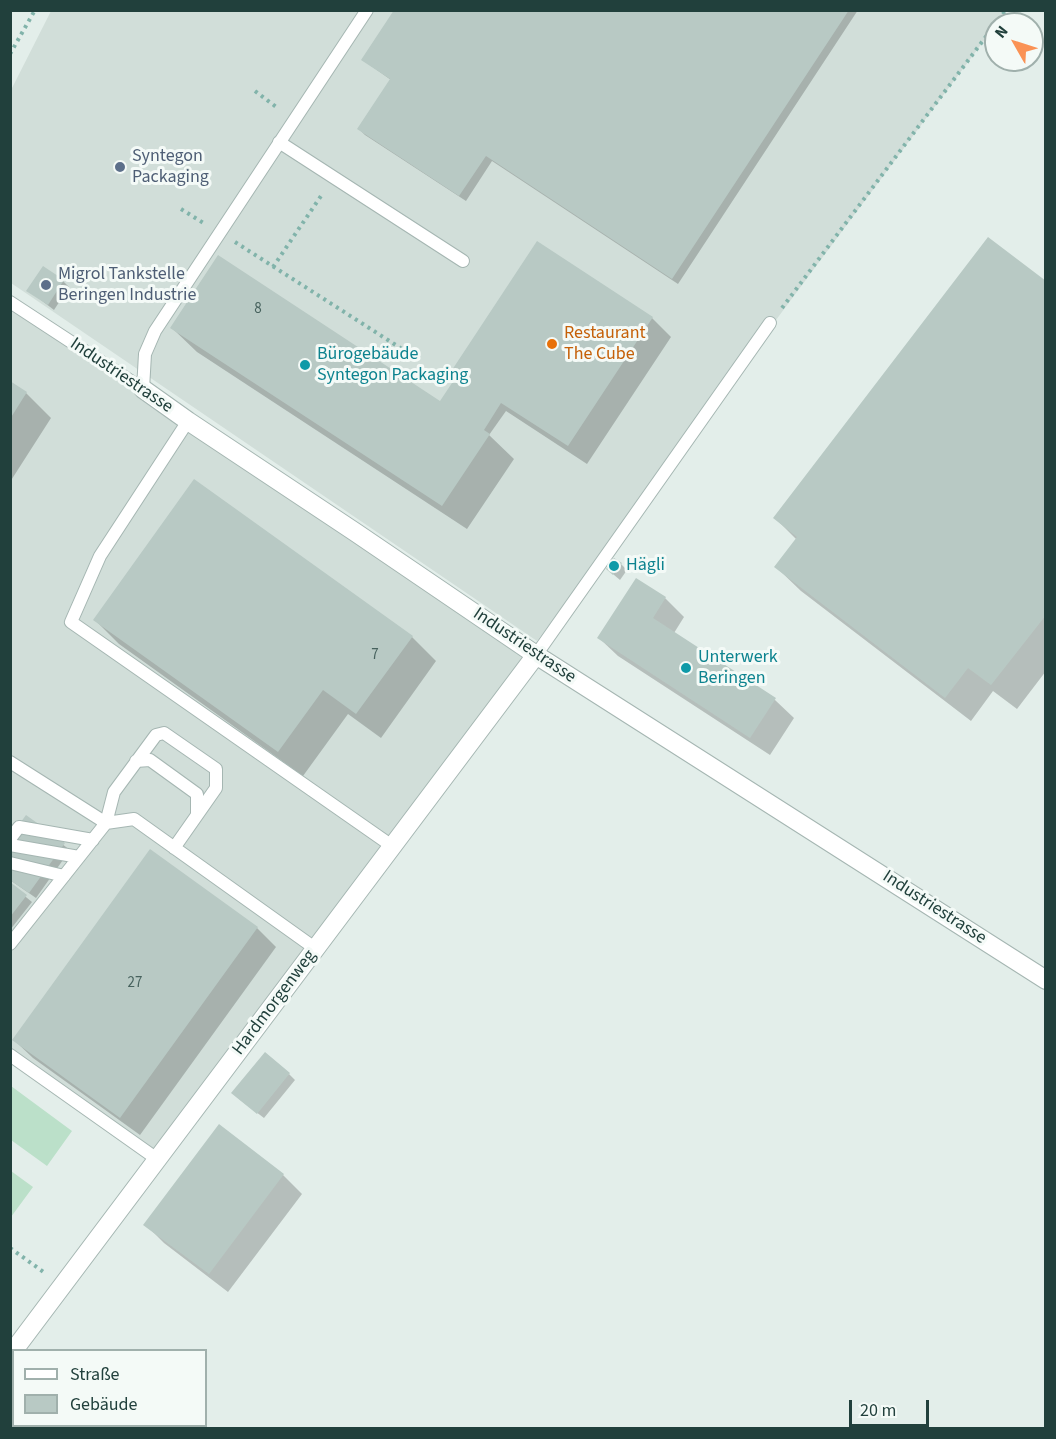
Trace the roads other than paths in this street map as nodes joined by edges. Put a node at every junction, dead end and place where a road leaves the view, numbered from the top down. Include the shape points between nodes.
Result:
1 (367, 10) edge
2 (279, 142) junction
3 (463, 261) dead end
4 (10, 302) edge
5 (770, 323) road end
6 (143, 389) junction
7 (188, 421) junction
8 (536, 655) junction
9 (136, 761) junction
10 (10, 762) edge
11 (197, 815) junction
12 (106, 823) junction
13 (10, 839) edge
14 (93, 840) junction
15 (10, 845) edge
16 (392, 846) junction
17 (174, 848) junction
18 (79, 857) junction
19 (10, 864) edge
20 (64, 876) junction
21 (10, 944) edge
22 (316, 948) junction
23 (1046, 980) edge
24 (10, 1055) edge
25 (157, 1159) junction
26 (15, 1349) edge

1 - 2 lane
2 - 3 lane
2 - 6 lane via 155,331 145,354
4 - 6 lane, Industriestrasse
5 - 8 lane
6 - 7 street, Industriestrasse
7 - 8 street, Industriestrasse
7 - 16 lane via 100,556 71,622
8 - 16 street, Hardmorgenweg
8 - 23 street, Industriestrasse
9 - 11 lane via 150,760 197,794
9 - 11 lane via 156,735 164,733 216,769 216,789
9 - 12 lane via 114,792
10 - 12 lane
11 - 17 lane
12 - 14 lane
12 - 17 lane via 134,819
13 - 14 lane via 19,827
14 - 18 lane
15 - 18 lane
16 - 22 street, Hardmorgenweg
17 - 22 lane
18 - 20 lane
19 - 20 lane
20 - 21 lane
22 - 25 street, Hardmorgenweg
24 - 25 lane
25 - 26 street, Hardmorgenweg

